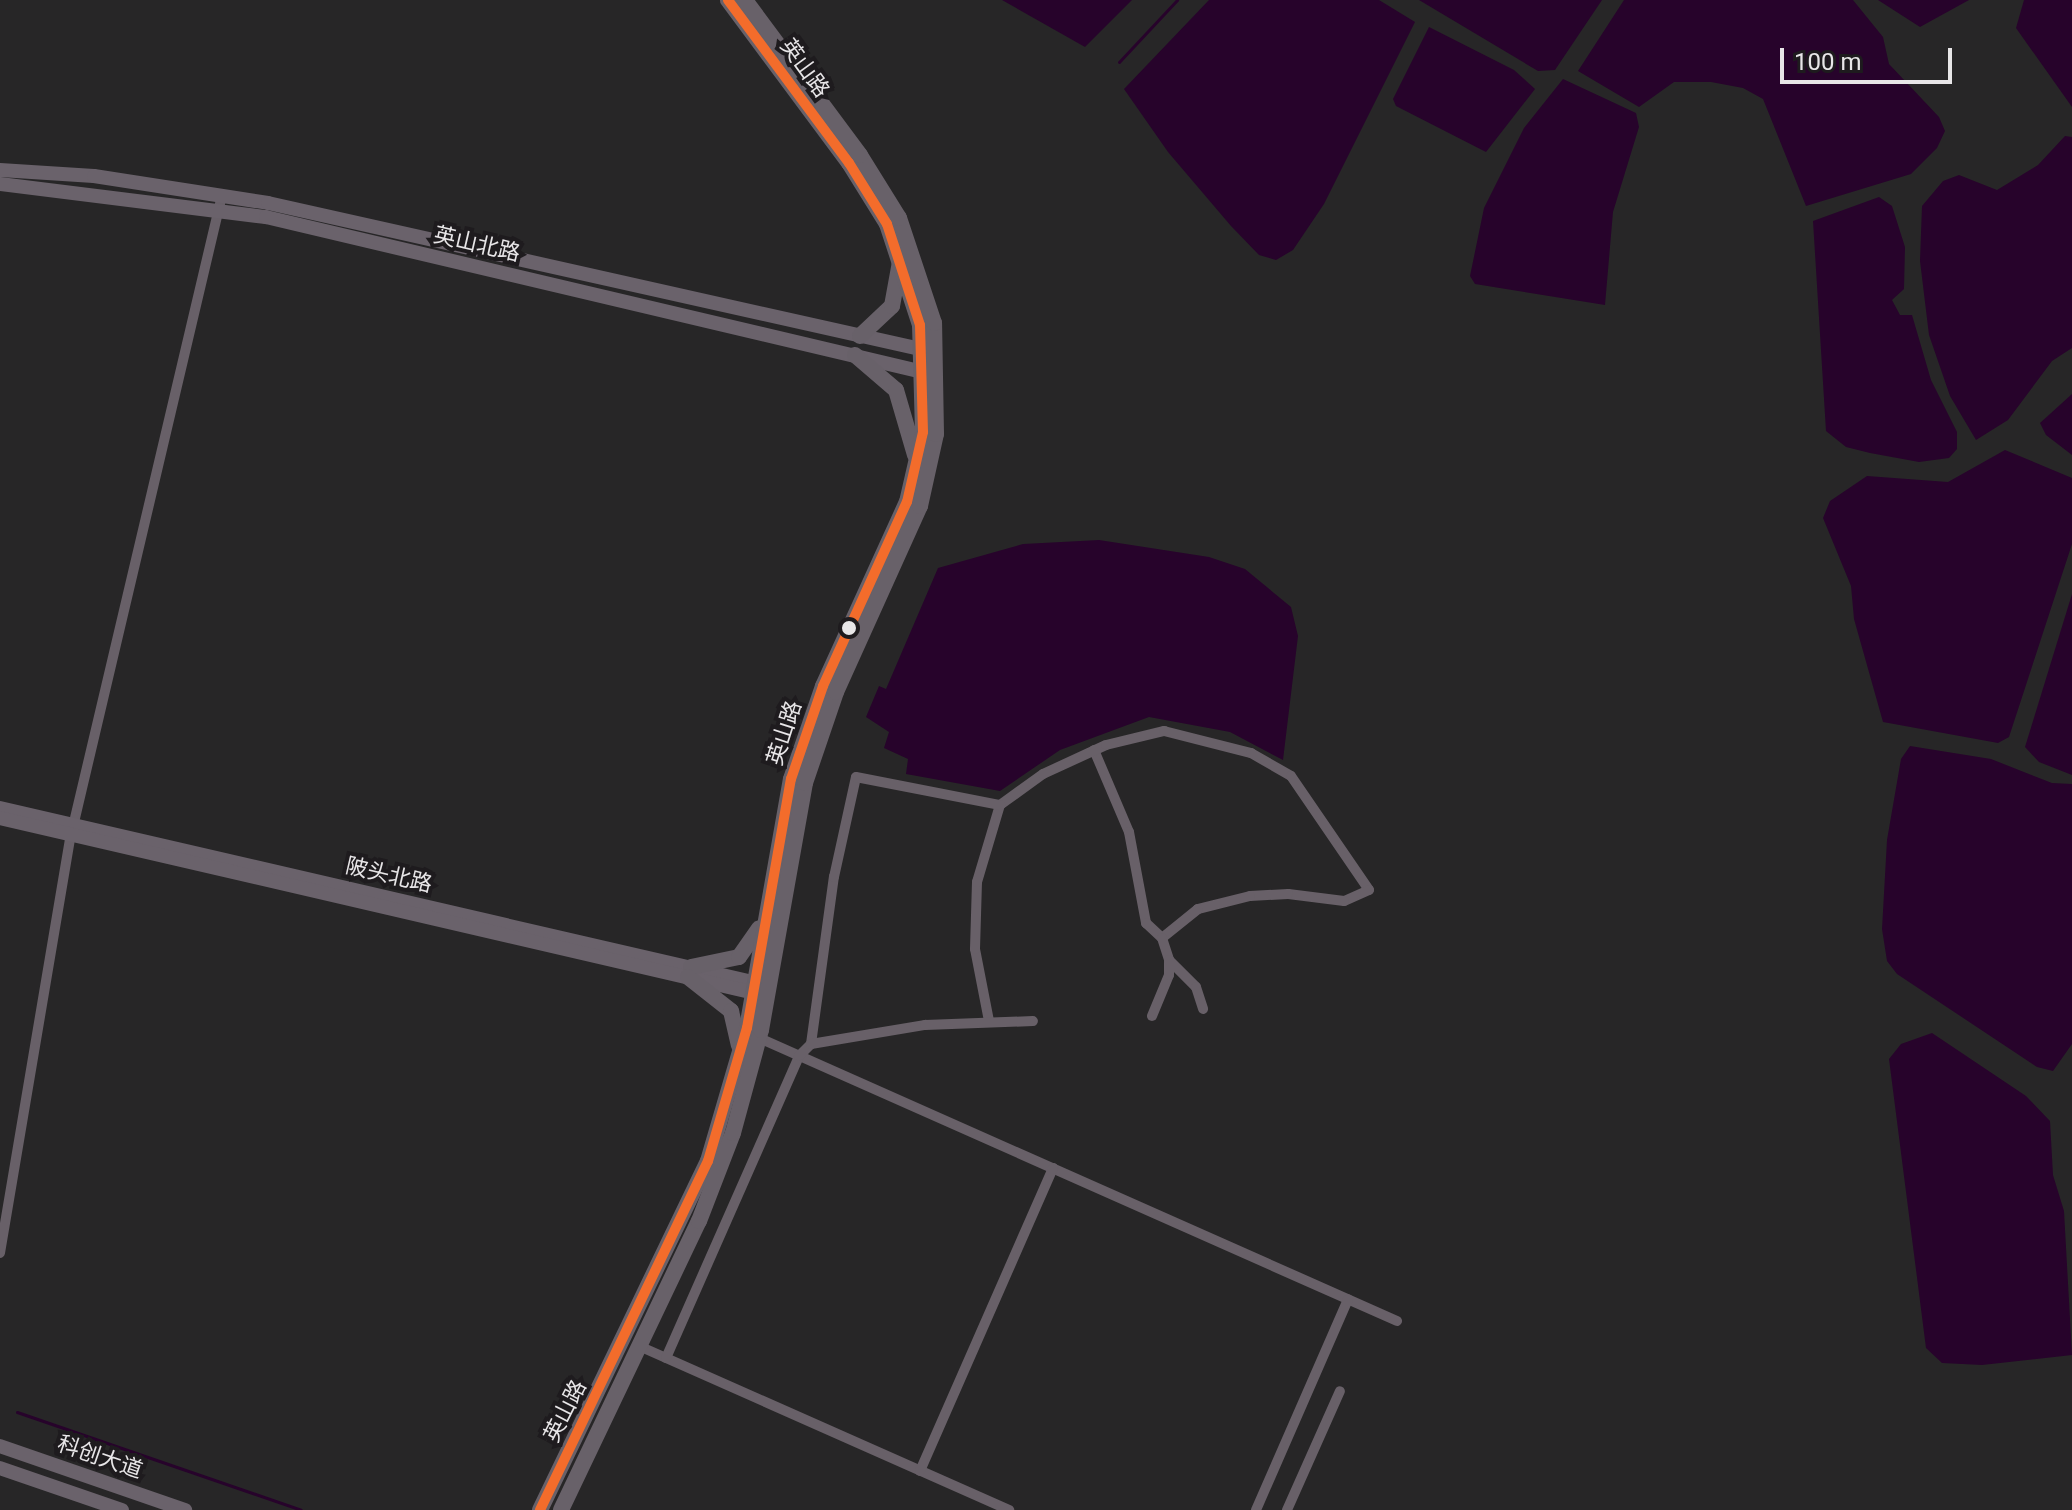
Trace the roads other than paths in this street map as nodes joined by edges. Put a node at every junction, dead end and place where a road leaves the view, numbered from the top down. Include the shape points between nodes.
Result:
1 (728, 0) edge
2 (745, 0) edge
3 (0, 170) edge
4 (0, 184) edge
5 (221, 203) junction
6 (901, 257) junction
7 (860, 336) junction
8 (930, 352) junction
9 (855, 355) junction
10 (932, 374) junction
11 (917, 467) junction
12 (1094, 750) junction
13 (1000, 805) junction
14 (0, 808) edge
15 (0, 818) edge
16 (72, 830) junction
17 (767, 908) junction
18 (1162, 938) junction
19 (1169, 960) junction
20 (689, 972) junction
21 (761, 989) junction
22 (1203, 1009) dead end
23 (1152, 1016) dead end
24 (989, 1021) junction
25 (1033, 1021) dead end
26 (759, 1038) junction
27 (811, 1044) junction
28 (799, 1056) junction
29 (739, 1062) junction
30 (1053, 1168) junction
31 (0, 1253) edge
32 (1348, 1299) junction
33 (1397, 1321) dead end
34 (639, 1346) junction
35 (666, 1358) junction
36 (1340, 1391) dead end
37 (0, 1446) edge
38 (0, 1468) edge
39 (920, 1471) junction
40 (122, 1510) edge
41 (185, 1510) edge
42 (540, 1510) edge
43 (561, 1510) edge
44 (1009, 1510) edge
45 (1256, 1510) edge
46 (1287, 1510) edge

1 - 6 main road, 英山路 via 869,193
2 - 8 main road, 英山路 via 860,155 899,218 926,287
3 - 5 main road, 英山北路 via 94,176
4 - 5 main road, 英山北路
5 - 7 main road, 英山北路
5 - 9 main road, 英山北路
5 - 16 street
6 - 7 main road via 892,306
6 - 8 main road, 英山路
7 - 8 main road, 英山北路
8 - 10 main road, 英山路
9 - 10 main road, 英山北路
9 - 11 main road via 896,390
10 - 11 main road, 英山路
10 - 21 main road, 英山路 via 936,434 920,506 836,692 805,783
11 - 17 main road, 英山路 via 895,535 807,730 783,814
12 - 13 street via 1043,774
12 - 18 street via 1129,832 1146,923
12 - 18 street via 1164,731 1251,753 1291,776 1369,890 1344,901 1288,894 1250,896 1198,909
13 - 24 street via 977,882 975,949
13 - 27 street via 856,777 834,877
14 - 16 main road, 陂头北路
15 - 16 main road, 陂头北路
16 - 20 main road, 陂头北路
16 - 31 street
17 - 20 main road via 739,957
17 - 21 main road, 英山路
18 - 19 street
19 - 22 street via 1196,987
19 - 23 street via 1169,975
20 - 21 main road, 陂头北路
20 - 29 main road via 731,1011 739,1036
21 - 26 main road, 英山路
21 - 29 main road, 英山路
24 - 25 street
24 - 27 street
26 - 28 street
26 - 34 main road, 英山路 via 721,1166
27 - 28 street
28 - 30 street
28 - 35 street
29 - 42 main road, 英山路 via 686,1215
30 - 32 street
30 - 39 street
32 - 33 street
32 - 45 street
34 - 35 street
34 - 43 main road, 英山路
35 - 39 street
36 - 46 street
37 - 41 main road, 科创大道
38 - 40 main road, 科创大道
39 - 44 street

